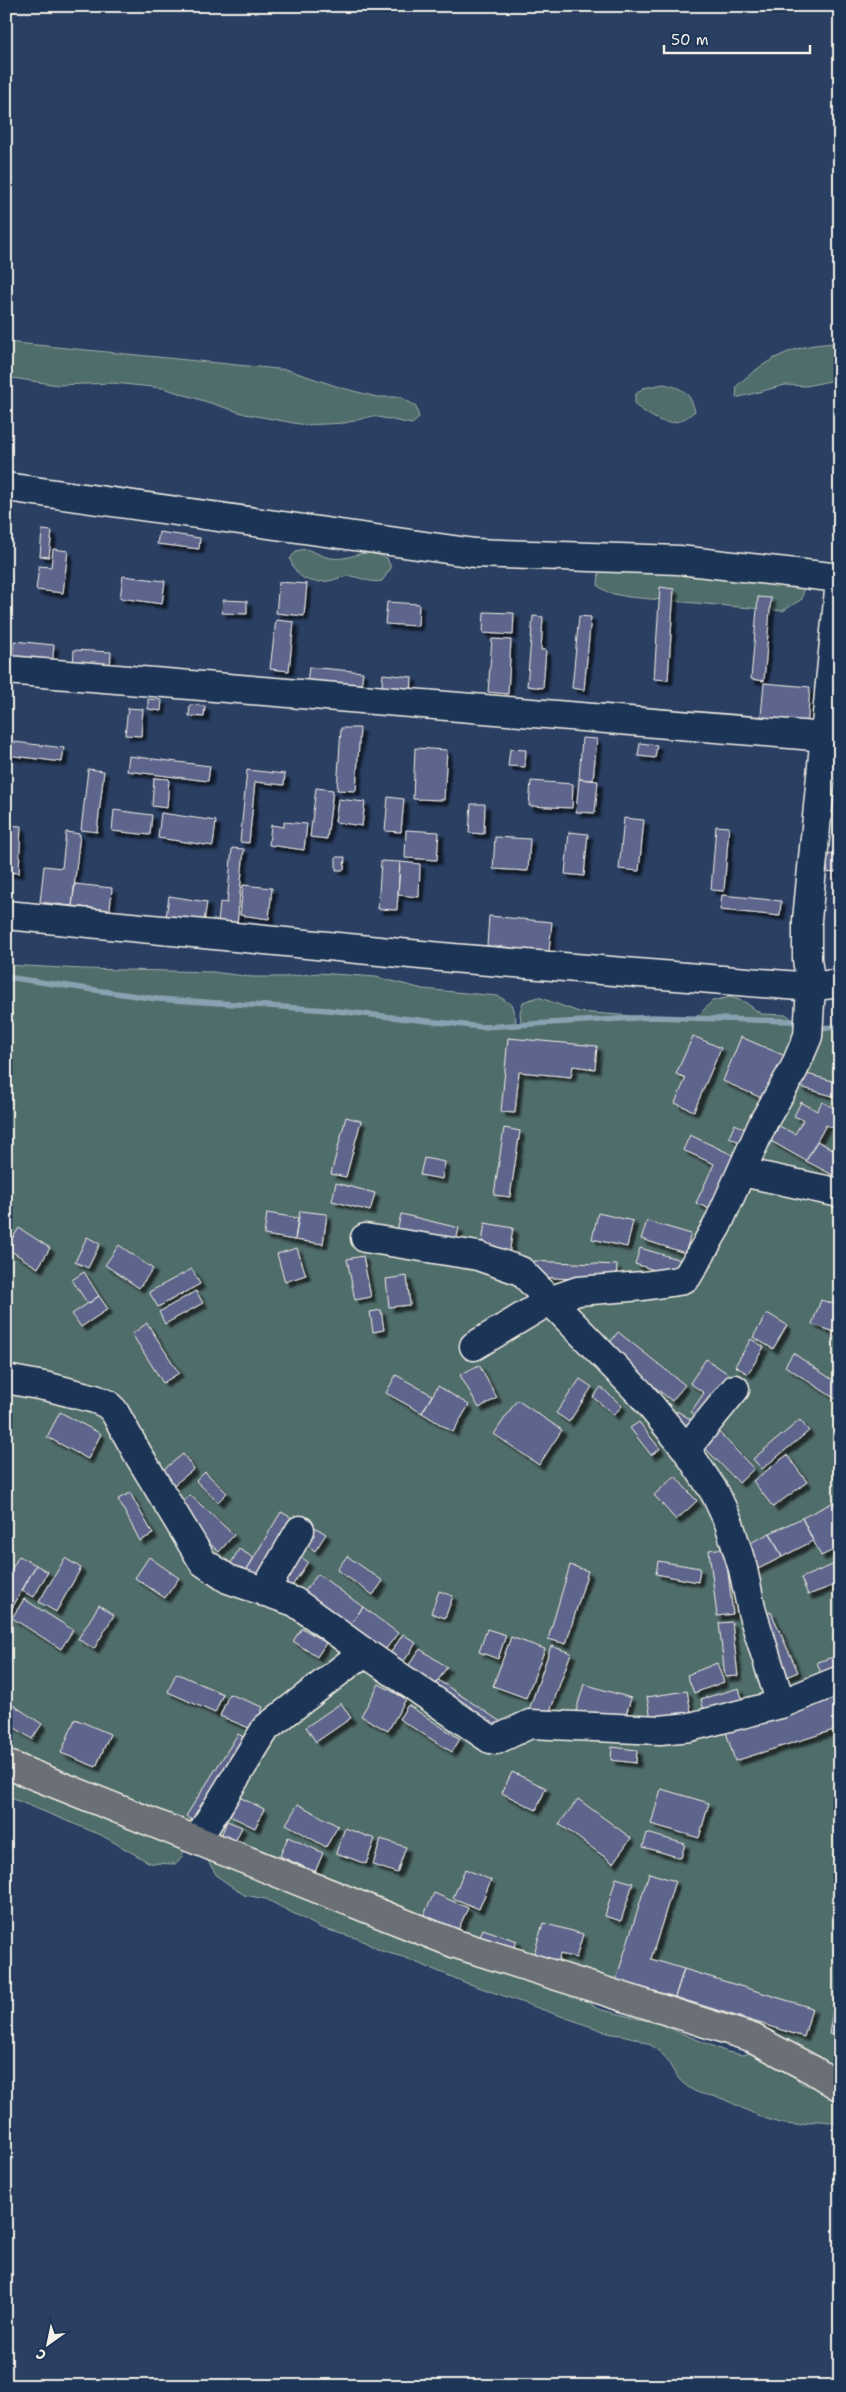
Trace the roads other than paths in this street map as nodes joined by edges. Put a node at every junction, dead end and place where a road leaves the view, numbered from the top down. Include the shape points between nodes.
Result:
1 (6, 487) edge
2 (840, 579) edge
3 (6, 670) edge
4 (826, 737) junction
5 (6, 915) edge
6 (840, 983) edge
7 (810, 994) junction
8 (742, 1172) junction
9 (840, 1193) edge
10 (365, 1238) dead end
11 (549, 1301) junction
12 (474, 1346) dead end
13 (6, 1379) edge
14 (735, 1388) dead end
15 (686, 1449) junction
16 (300, 1530) dead end
17 (264, 1592) junction
18 (364, 1652) junction
19 (840, 1680) edge
20 (780, 1704) junction
21 (6, 1764) edge
22 (197, 1840) junction
23 (840, 2087) edge

1 - 2 street via 475,553 679,560
2 - 4 street
3 - 4 street
4 - 7 street via 807,920
5 - 7 street
6 - 7 street
7 - 8 street via 808,1036
8 - 9 street
8 - 11 street via 717,1226 687,1276 678,1281 643,1286 578,1291
10 - 11 street via 478,1256 512,1267 522,1271
11 - 12 street
11 - 15 street via 610,1360
13 - 17 street via 49,1387 107,1404 203,1562 228,1579
14 - 15 street
15 - 20 street via 715,1493 729,1523
16 - 17 street
17 - 18 street via 295,1602
18 - 20 street via 496,1740 530,1724 660,1730 690,1727
18 - 22 street via 266,1728
19 - 20 street
21 - 22 main road
22 - 23 main road via 456,1944 753,2038

